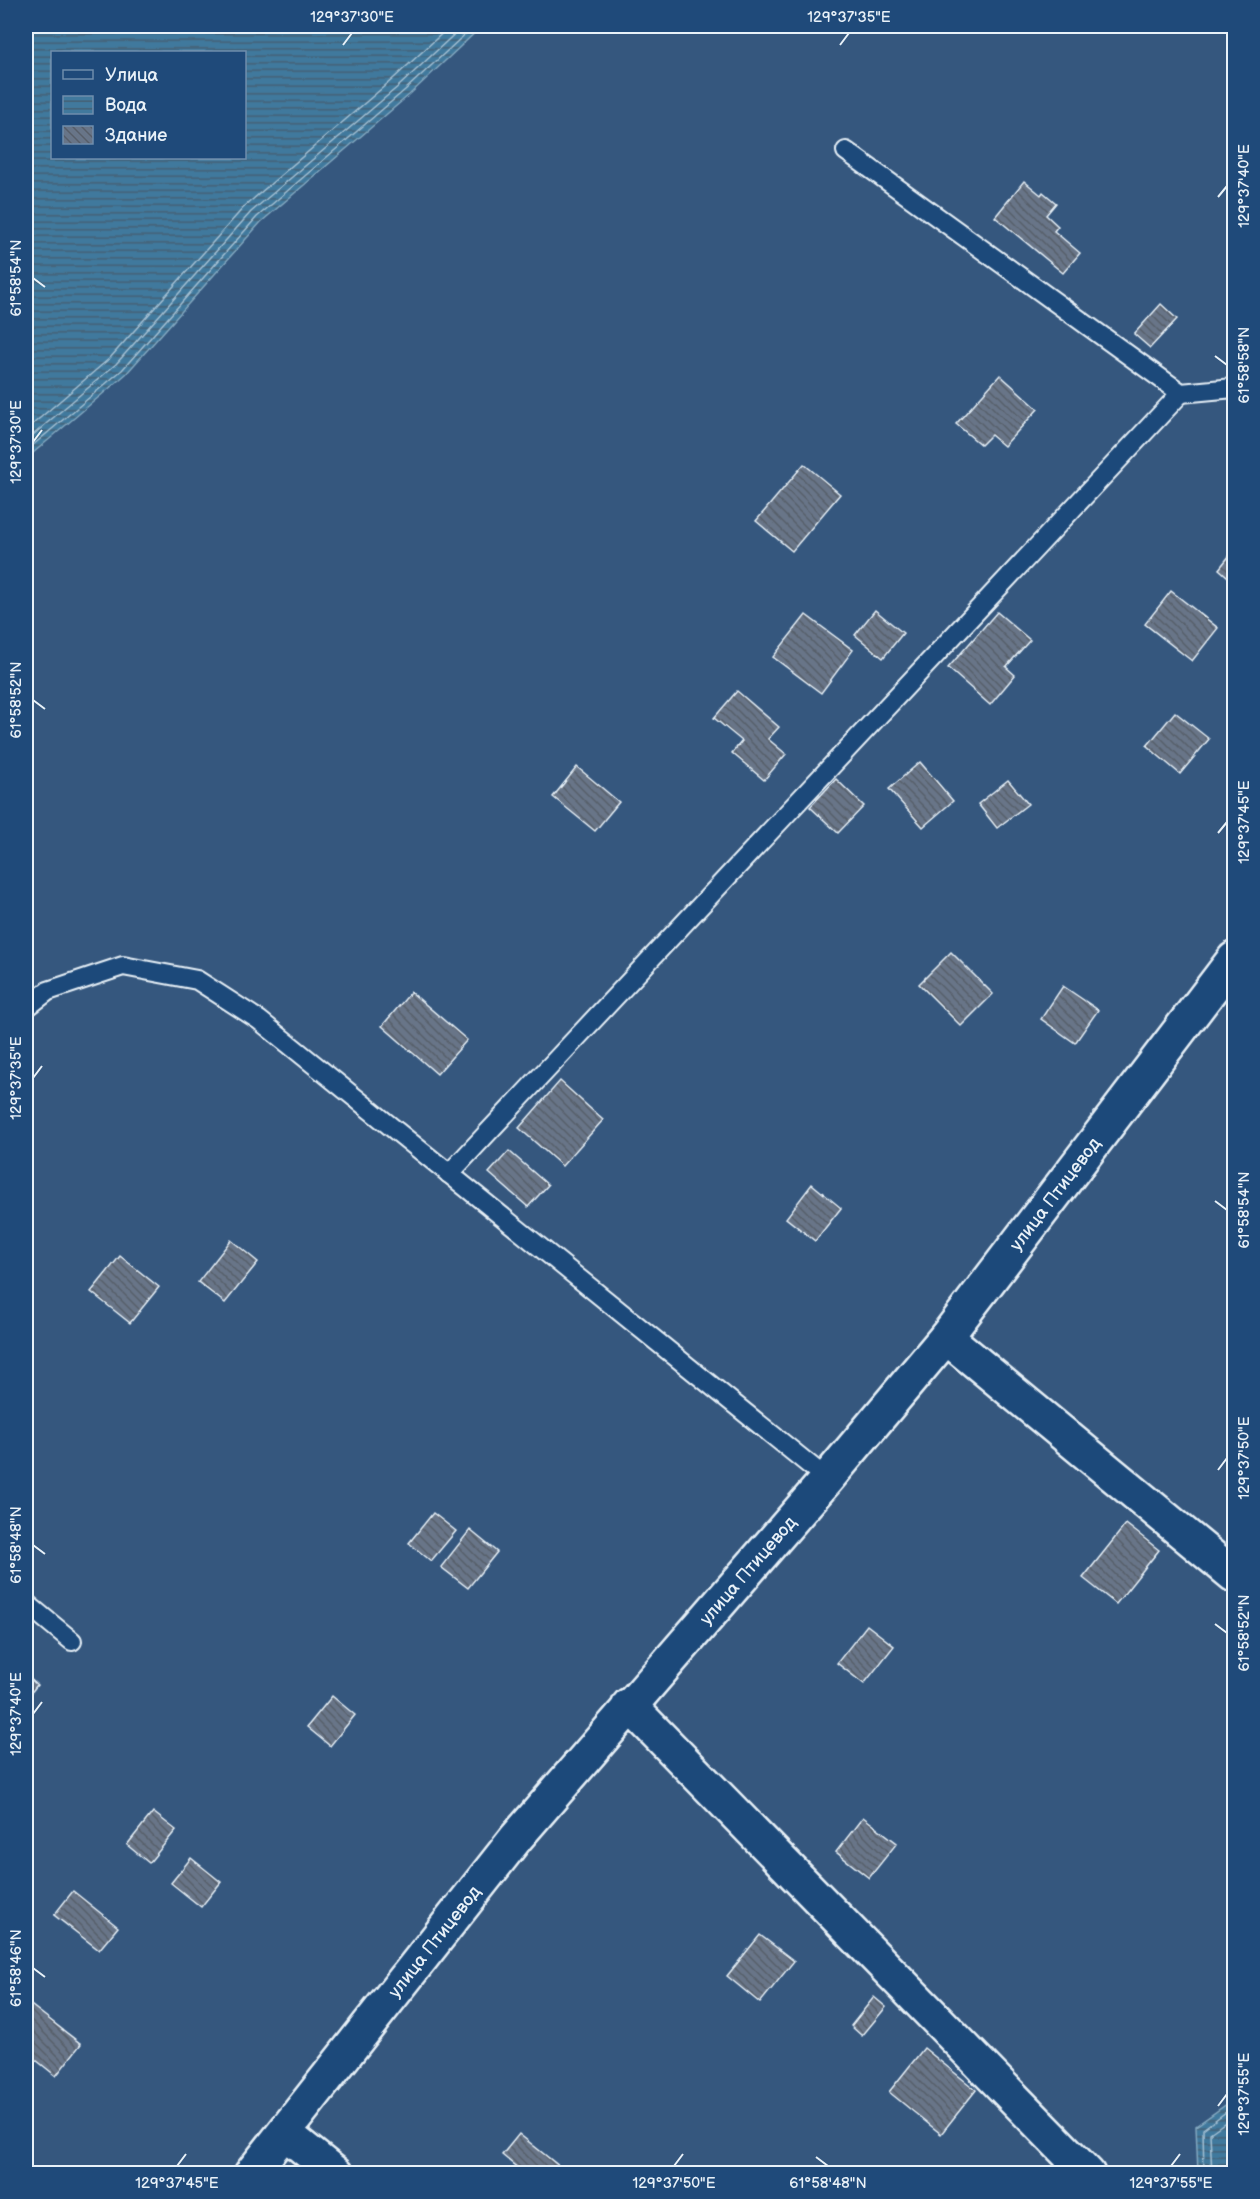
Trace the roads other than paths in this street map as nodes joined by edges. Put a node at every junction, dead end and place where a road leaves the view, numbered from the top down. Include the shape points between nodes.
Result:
1 (846, 151) dead end
2 (1234, 388) edge
3 (1181, 393) junction
4 (1234, 959) edge
5 (26, 1008) edge
6 (449, 1174) junction
7 (946, 1337) junction
8 (827, 1479) junction
9 (1234, 1575) edge
10 (26, 1603) edge
11 (72, 1641) dead end
12 (628, 1706) junction
13 (285, 2133) junction
14 (251, 2174) edge
15 (336, 2174) edge
16 (1088, 2174) edge

1 - 3 lane
2 - 3 lane
3 - 6 lane
4 - 7 street, улица Птицевод
5 - 6 lane via 48,991 123,966 197,980 259,1020
6 - 8 lane
7 - 8 street, улица Птицевод
7 - 9 street
8 - 12 street, улица Птицевод
10 - 11 lane
12 - 13 street, улица Птицевод via 516,1838
12 - 16 street
13 - 14 street, улица Птицевод
13 - 15 street

